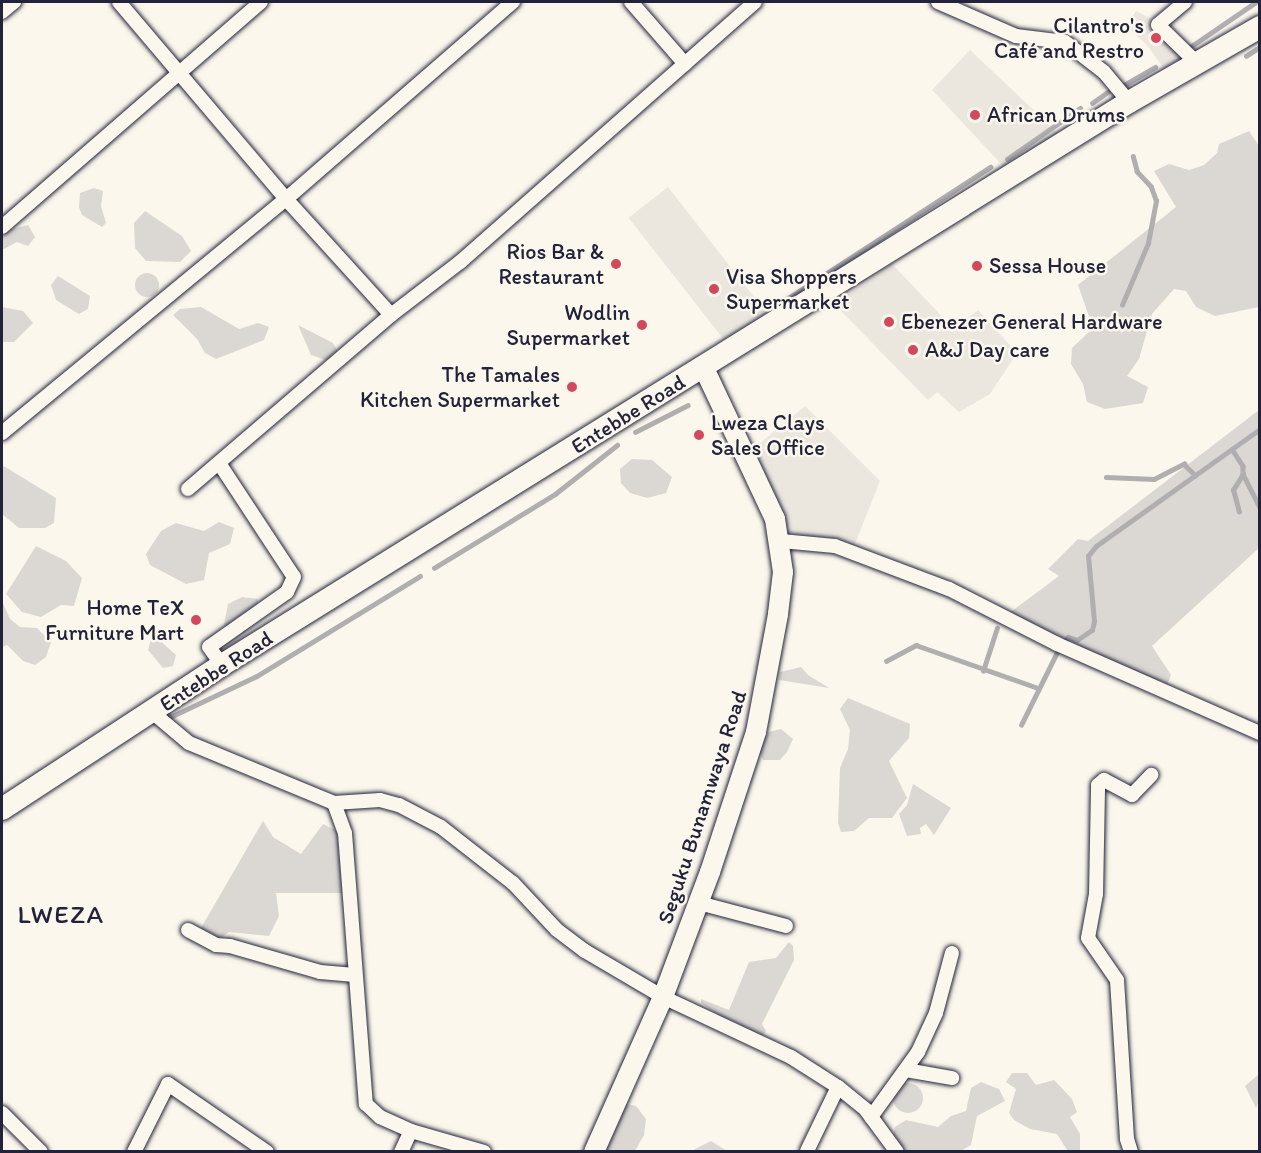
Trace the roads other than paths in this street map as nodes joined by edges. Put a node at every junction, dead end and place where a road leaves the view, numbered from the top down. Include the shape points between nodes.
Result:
1 (14, 2) edge
2 (119, 2) edge
3 (261, 2) edge
4 (513, 2) edge
5 (631, 2) edge
6 (755, 2) edge
7 (938, 2) edge
8 (1185, 2) edge
9 (2, 12) edge
10 (1260, 27) edge
11 (1196, 62) junction
12 (685, 64) junction
13 (181, 73) junction
14 (1128, 102) junction
15 (286, 199) junction
16 (2, 227) edge
17 (391, 315) junction
18 (704, 368) junction
19 (2, 433) edge
20 (219, 463) junction
21 (188, 489) dead end
22 (781, 541) junction
23 (222, 665) junction
24 (152, 712) junction
25 (1260, 733) edge
26 (1151, 775) dead end
27 (334, 802) junction
28 (2, 809) edge
29 (699, 903) junction
30 (786, 926) dead end
31 (188, 930) dead end
32 (952, 953) dead end
33 (355, 975) junction
34 (663, 997) junction
35 (906, 1070) junction
36 (952, 1078) dead end
37 (838, 1087) junction
38 (2, 1113) edge
39 (871, 1117) junction
40 (411, 1131) junction
41 (807, 1151) edge
42 (40, 1152) edge
43 (134, 1152) edge
44 (267, 1152) edge
45 (401, 1152) edge
46 (484, 1152) edge
47 (594, 1152) edge
48 (897, 1152) edge
49 (1131, 1152) edge

1 - 9 street
2 - 13 street
3 - 13 street
4 - 15 street
5 - 12 street
6 - 12 street
7 - 14 street via 1016,36 1065,42 1104,72
8 - 11 street via 1158,25
10 - 11 main road, Entebbe Road
11 - 14 main road, Entebbe Road
12 - 17 street via 460,262
13 - 15 street
13 - 16 street
14 - 18 main road, Entebbe Road
15 - 17 street
15 - 19 street
17 - 20 street
18 - 22 main road, Seguku Bunamwaya Road via 766,495
18 - 23 main road, Entebbe Road
20 - 21 street
20 - 23 street via 294,577 287,592 209,646
22 - 25 street via 835,546 927,581 1057,644
22 - 29 main road, Seguku Bunamwaya Road via 783,572 778,614 756,732
23 - 24 main road, Entebbe Road
24 - 27 street via 189,743
24 - 28 main road, Entebbe Road
26 - 49 street via 1132,795 1104,780 1098,785 1096,894 1088,938 1089,945 1106,961 1117,980
27 - 33 street via 345,833
27 - 34 street via 380,800 399,805 441,827 513,883 561,934
29 - 30 street
29 - 34 main road, Seguku Bunamwaya Road
31 - 33 street via 216,945 320,972
32 - 35 street via 936,1013
33 - 40 street via 366,1104 380,1117
34 - 37 street via 791,1057
34 - 47 main road, Seguku Bunamwaya Road
35 - 36 street
35 - 39 street
37 - 39 street
37 - 41 street
38 - 42 street
39 - 48 street
40 - 45 street
40 - 46 street
43 - 44 street via 168,1084

